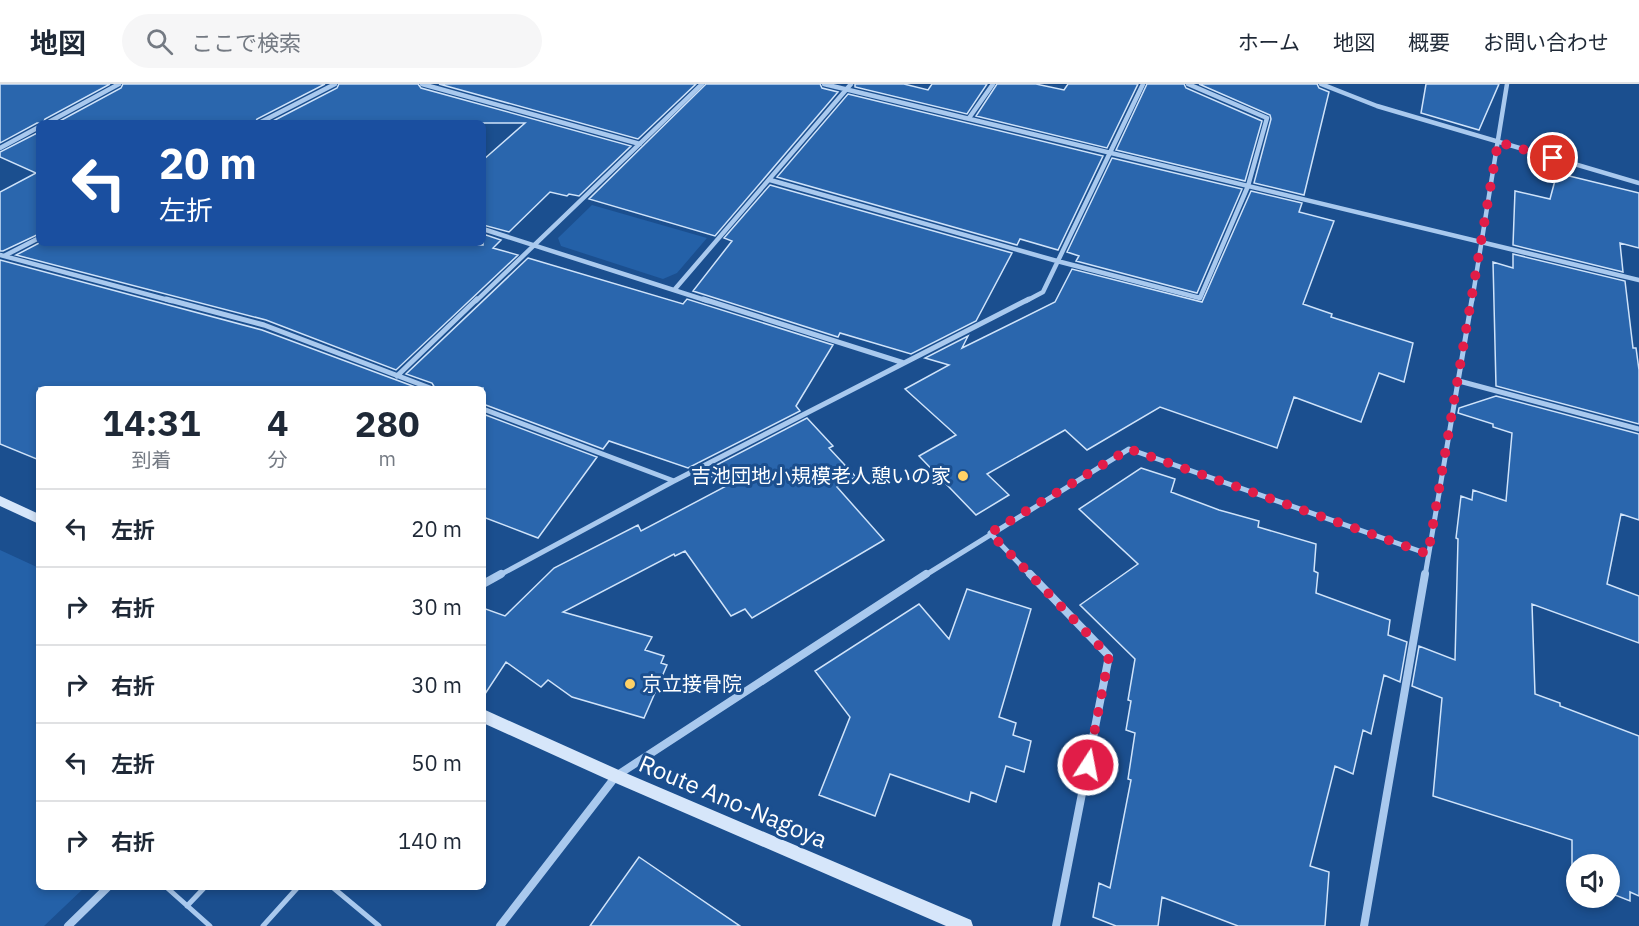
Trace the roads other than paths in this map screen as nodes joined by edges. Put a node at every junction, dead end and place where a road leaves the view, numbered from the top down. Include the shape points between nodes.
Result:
1 (119, 84) edge
2 (335, 84) edge
3 (422, 84) edge
4 (702, 84) edge
5 (824, 84) edge
6 (851, 84) edge
7 (993, 84) edge
8 (1143, 84) edge
9 (1188, 84) edge
10 (1321, 84) edge
11 (1508, 84) edge
12 (846, 89) junction
13 (969, 118) junction
14 (53, 120) edge
15 (265, 120) edge
16 (36, 129) edge
17 (1498, 142) junction
18 (640, 144) junction
19 (0, 148) edge
20 (1108, 153) junction
21 (770, 180) junction
22 (1639, 183) edge
23 (1248, 186) junction
24 (486, 230) edge
25 (36, 239) edge
26 (1482, 242) junction
27 (533, 245) junction
28 (2, 256) edge
29 (1057, 261) junction
30 (1639, 280) edge
31 (675, 289) junction
32 (904, 363) junction
33 (397, 376) junction
34 (1459, 381) junction
35 (424, 386) edge
36 (486, 409) edge
37 (1639, 429) edge
38 (674, 481) junction
39 (0, 501) edge
40 (36, 518) edge
41 (990, 533) junction
42 (1428, 554) junction
43 (486, 582) edge
44 (486, 717) edge
45 (615, 776) junction
46 (106, 890) edge
47 (169, 890) edge
48 (202, 890) edge
49 (295, 890) edge
50 (336, 890) edge
51 (187, 906) junction
52 (958, 925) edge
53 (68, 926) edge
54 (210, 926) edge
55 (263, 926) edge
56 (379, 926) edge
57 (500, 926) edge
58 (1056, 926) edge
59 (1364, 926) edge

1 - 14 street
2 - 15 street
3 - 18 street
4 - 18 street
5 - 12 street
6 - 12 street
7 - 13 street
8 - 20 street
9 - 23 street via 1267,118
10 - 17 street via 1377,106
11 - 17 street
12 - 13 street
12 - 21 street
13 - 20 street
16 - 19 street
17 - 22 street
17 - 26 street
18 - 27 street
20 - 23 street
20 - 29 street
21 - 29 street
21 - 31 street
23 - 26 street
23 - 29 street via 1200,298
24 - 27 street
25 - 28 street
26 - 30 street
26 - 34 street
27 - 31 street
27 - 33 street
28 - 33 street via 264,326
29 - 32 street via 1043,292
31 - 32 street
32 - 38 street
33 - 35 street
34 - 37 street
34 - 42 street
36 - 38 street
38 - 43 street
39 - 40 main road
41 - 42 street via 1129,449
41 - 45 street
41 - 58 street via 1109,656
42 - 59 street
44 - 45 main road, Route Ano-Nagoya
45 - 52 main road, Route Ano-Nagoya
45 - 57 street
46 - 53 street
47 - 51 lane
48 - 51 lane
49 - 55 lane
50 - 56 lane
51 - 54 lane

